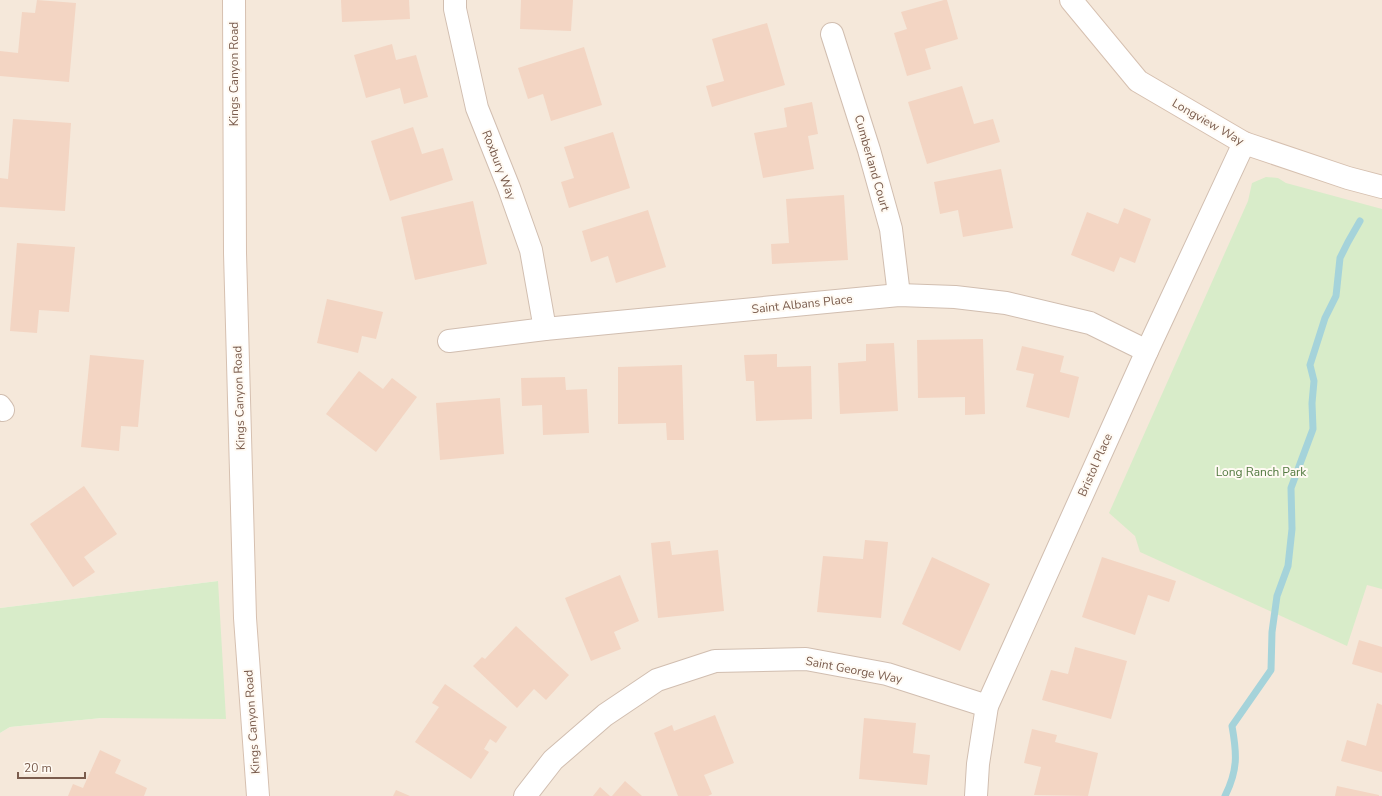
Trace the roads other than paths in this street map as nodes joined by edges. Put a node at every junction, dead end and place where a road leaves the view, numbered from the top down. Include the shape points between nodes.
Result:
1 (234, 0) edge
2 (455, 0) edge
3 (1071, 0) edge
4 (832, 34) dead end
5 (1244, 143) junction
6 (1382, 187) edge
7 (899, 295) junction
8 (545, 329) junction
9 (450, 341) dead end
10 (1147, 351) junction
11 (987, 706) junction
12 (258, 796) edge
13 (525, 796) edge
14 (976, 796) edge

1 - 12 street, Kings Canyon Road via 235,253 245,618
2 - 8 street, Roxbury Way via 477,108 531,250
3 - 5 street, Longview Way via 1138,81
4 - 7 street, Cumberland Court via 891,229
5 - 6 street, Longview Way
5 - 10 street, Bristol Place
7 - 8 street, Saint Albans Place
7 - 10 street, Saint Albans Place via 954,297 1006,303 1090,323
8 - 9 street, Saint Albans Place
10 - 11 street, Bristol Place
11 - 13 street, Saint George Way via 887,674 806,659 715,661 657,680 605,715 553,760
11 - 14 street, Bristol Place

